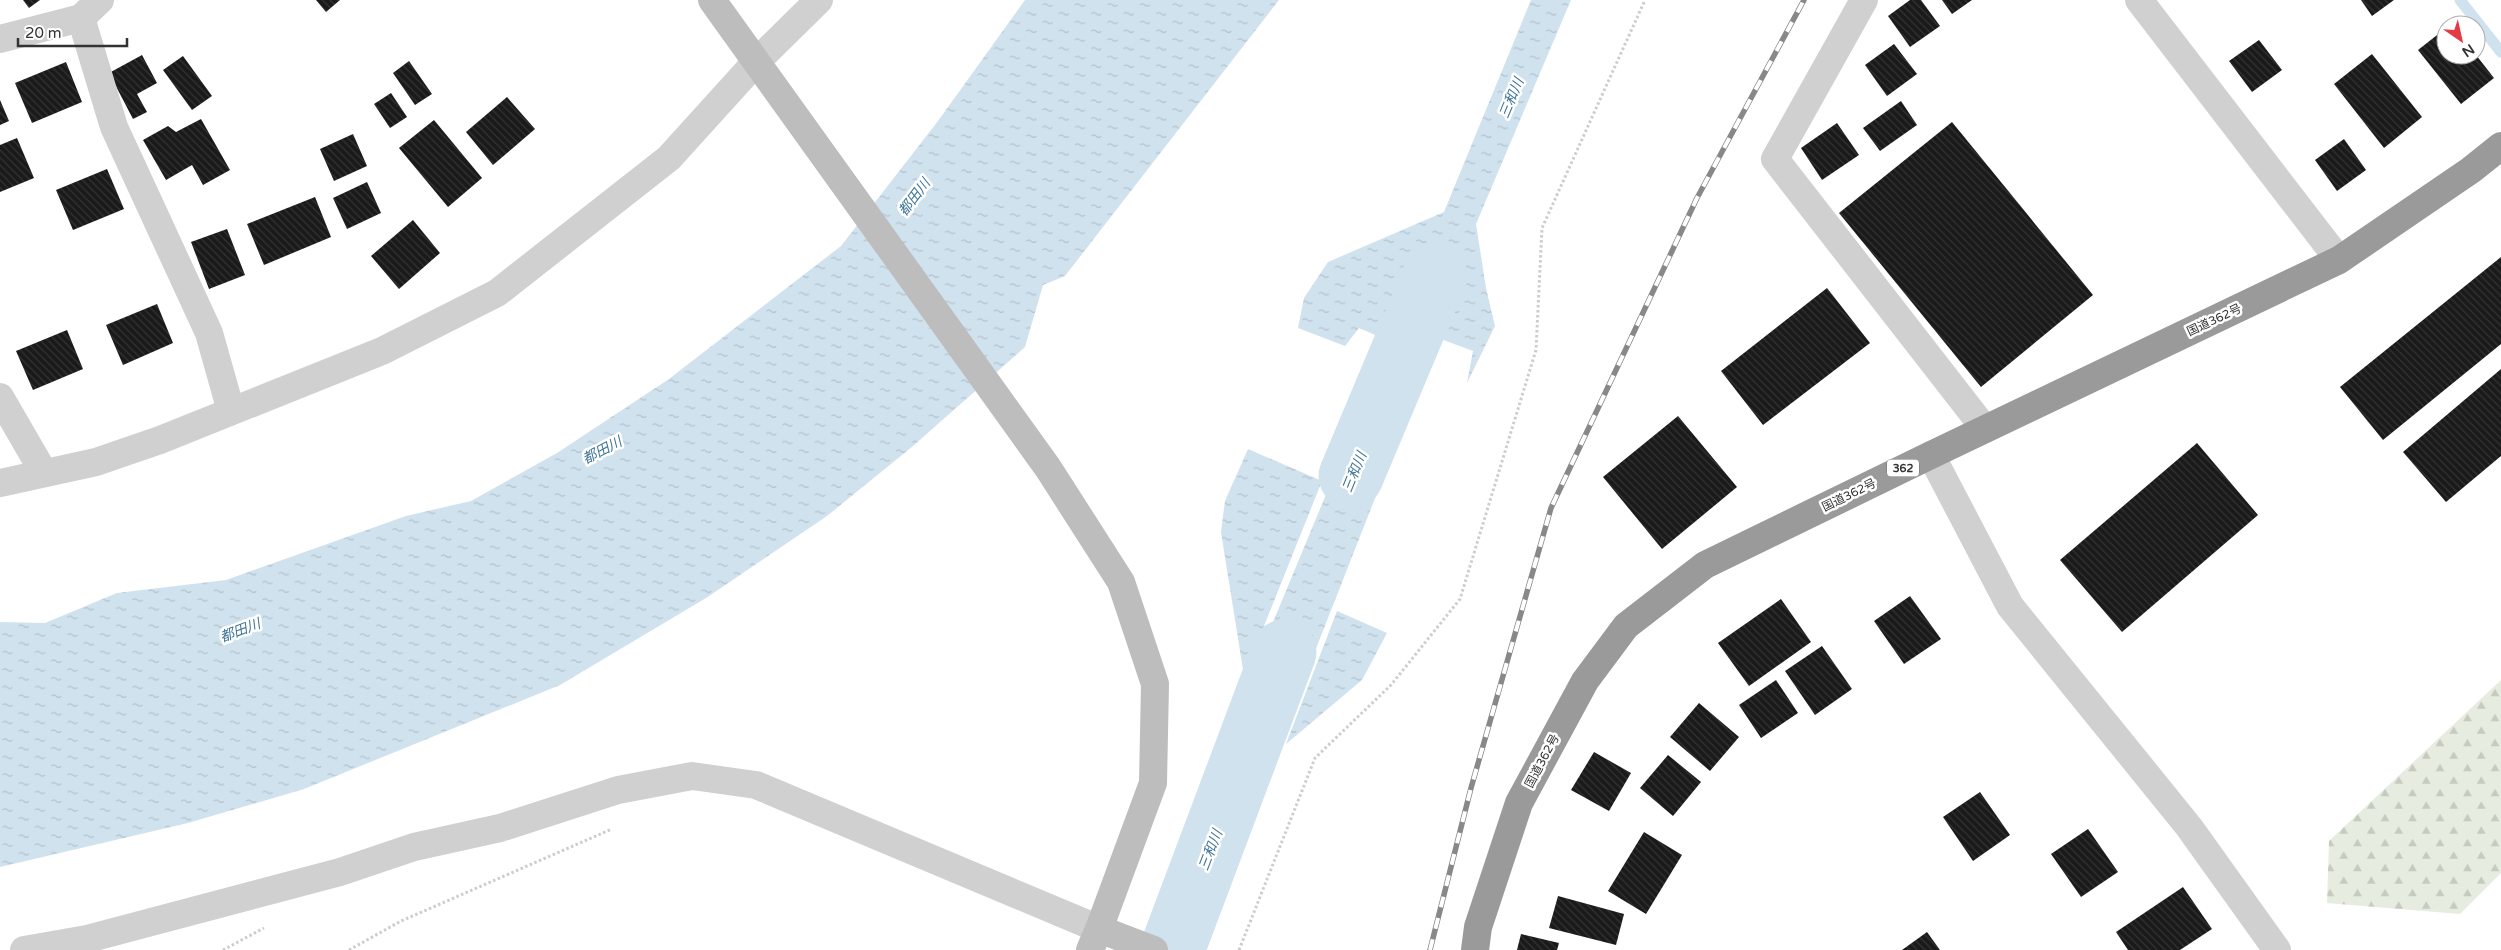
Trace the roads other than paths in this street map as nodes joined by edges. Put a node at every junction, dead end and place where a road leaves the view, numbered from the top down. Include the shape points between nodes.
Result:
1 (712, 0) edge
2 (819, 0) edge
3 (1864, 0) edge
4 (2140, 0) edge
5 (90, 9) edge
6 (0, 39) edge
7 (756, 62) junction
8 (2501, 146) edge
9 (2339, 260) junction
10 (0, 397) edge
11 (231, 411) junction
12 (1985, 429) junction
13 (1931, 455) junction
14 (44, 473) junction
15 (0, 483) edge
16 (1094, 939) edge
17 (24, 950) edge
18 (1154, 950) edge
19 (1475, 950) edge
20 (2277, 950) edge

1 - 7 street
2 - 7 street
3 - 12 street via 1775,159
4 - 9 street
5 - 6 street
5 - 11 street via 114,127 209,333
7 - 11 street via 669,158 497,293 382,351
7 - 16 street via 1048,468 1121,582 1155,684 1153,783
8 - 9 highway, 国道362号 / 362
9 - 12 highway, 国道362号 / 362
10 - 14 street
11 - 14 street via 96,462
12 - 13 highway, 国道362号 / 362
13 - 19 highway, 国道362号 / 362 via 1705,565 1626,626 1585,681 1519,803 1478,927
13 - 20 street via 2010,606 2189,827
14 - 15 street
16 - 17 street via 756,785 692,776 618,790 500,828 414,847 340,872 87,939
16 - 18 street via 1129,939

